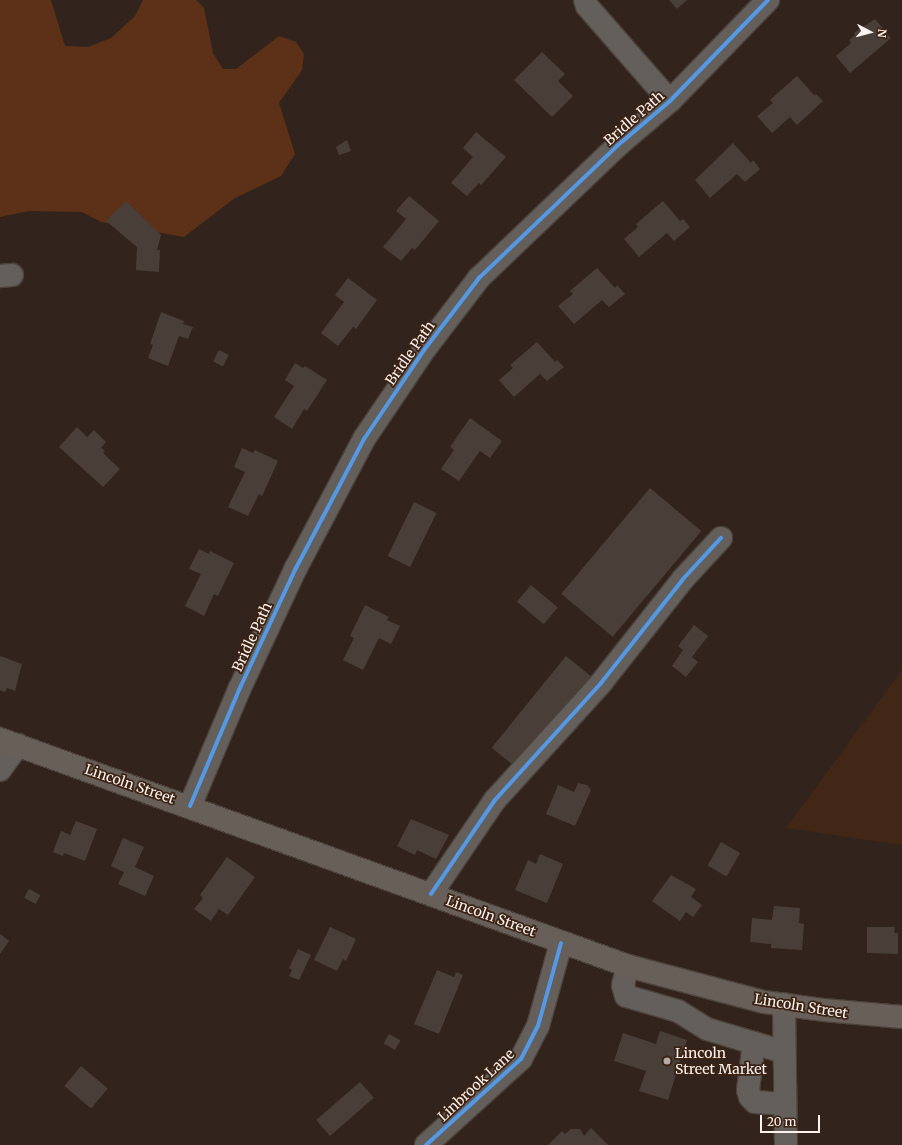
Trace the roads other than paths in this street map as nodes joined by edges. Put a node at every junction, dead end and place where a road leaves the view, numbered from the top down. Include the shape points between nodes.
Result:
1 (585, 0) edge
2 (768, 0) edge
3 (670, 101) junction
4 (722, 538) dead end
5 (9, 742) edge
6 (0, 770) edge
7 (190, 806) junction
8 (431, 894) junction
9 (561, 943) junction
10 (628, 966) junction
11 (784, 1004) junction
12 (902, 1017) edge
13 (754, 1043) junction
14 (784, 1052) junction
15 (784, 1104) junction
16 (426, 1145) edge
17 (786, 1145) edge

1 - 3 street via 587,6
2 - 3 street, Bridle Path
3 - 7 street, Bridle Path via 617,146 479,278 420,356 364,439 296,568
4 - 8 street via 683,579 602,683 495,800
5 - 6 street
5 - 7 main road, Lincoln Street
7 - 8 main road, Lincoln Street
8 - 9 main road, Lincoln Street
9 - 10 main road, Lincoln Street
9 - 16 street, Linbrook Lane via 538,1026 522,1059
10 - 11 main road, Lincoln Street via 764,1002
10 - 13 street via 622,984 626,996 678,1011 707,1029
11 - 12 main road, Lincoln Street
11 - 14 street
13 - 14 street
13 - 15 street via 748,1090 750,1097 755,1102
14 - 15 street
15 - 17 street

